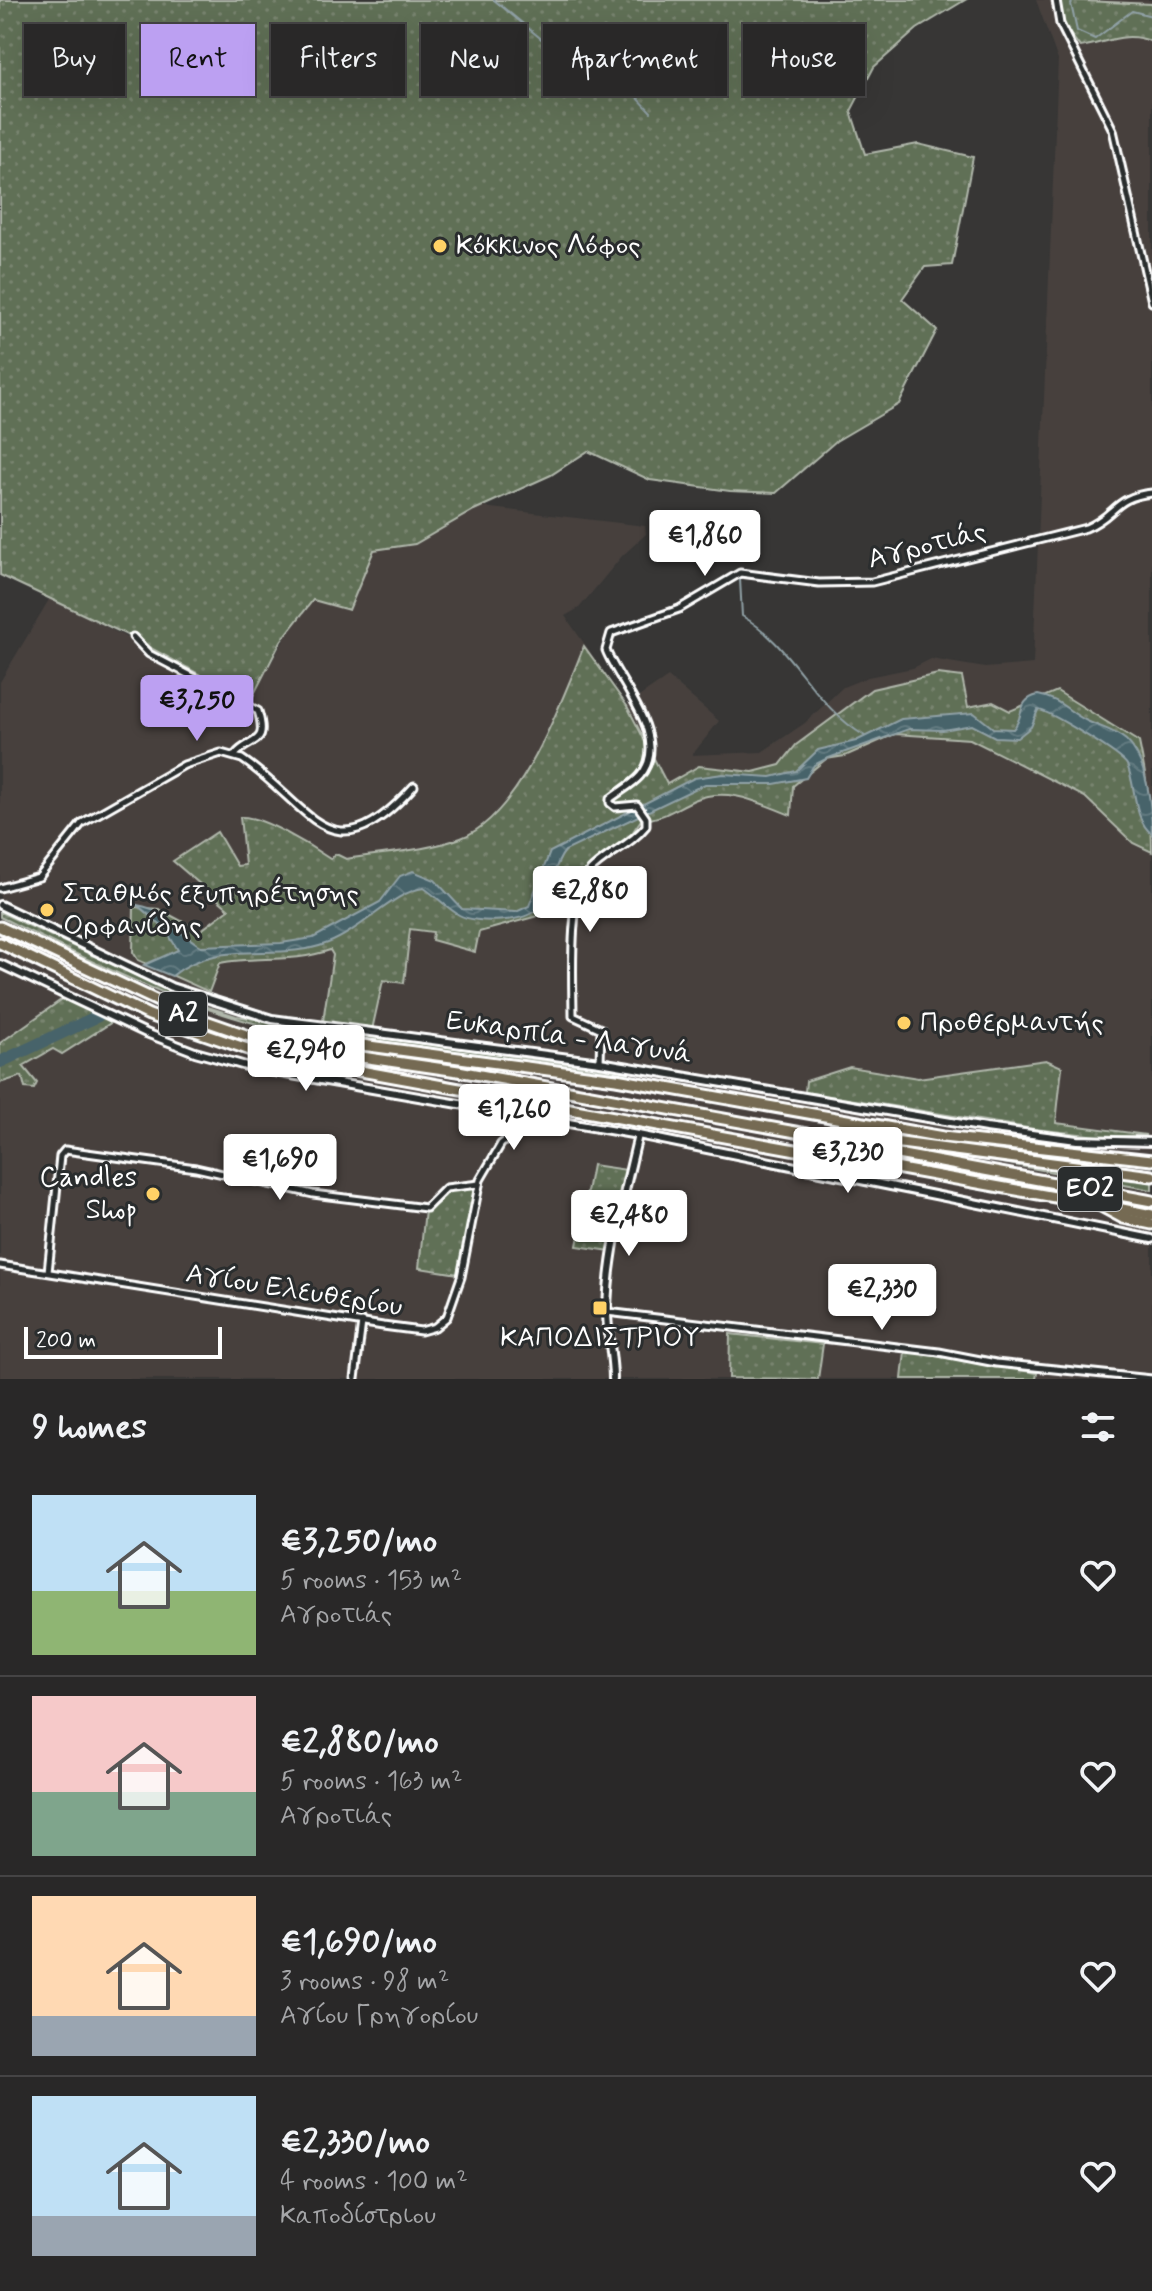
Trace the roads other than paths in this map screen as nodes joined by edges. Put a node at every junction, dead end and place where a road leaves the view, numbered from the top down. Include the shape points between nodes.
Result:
1 (1056, 0) edge
2 (1152, 302) edge
3 (1152, 493) edge
4 (133, 637) dead end
5 (235, 755) junction
6 (414, 786) dead end
7 (0, 888) edge
8 (0, 905) edge
9 (0, 927) edge
10 (0, 943) edge
11 (0, 964) edge
12 (275, 1041) junction
13 (600, 1062) junction
14 (536, 1117) junction
15 (638, 1135) junction
16 (840, 1140) junction
17 (1152, 1142) edge
18 (1152, 1160) edge
19 (1152, 1176) edge
20 (479, 1184) junction
21 (1152, 1201) edge
22 (1099, 1205) junction
23 (1152, 1215) edge
24 (1152, 1224) edge
25 (1152, 1239) edge
26 (0, 1265) edge
27 (48, 1272) junction
28 (607, 1312) junction
29 (362, 1322) junction
30 (355, 1379) edge
31 (613, 1379) edge
32 (1152, 1379) edge

1 - 2 street via 1060,24 1113,130
3 - 13 street, Αγροτιάς via 1124,499 1086,528 887,579 819,583 740,573 679,609 608,636 609,658 645,723 649,745 640,777 610,803 637,805 646,826 584,878 577,902 573,1016 601,1029
4 - 5 street via 161,661 258,711 259,738
5 - 6 street via 313,822 336,828 358,829 377,822
5 - 7 street via 201,757 94,816 75,830 47,871
8 - 13 street, Ευκαρπία - Λαγυνά via 158,982 230,1009 313,1026
9 - 12 highway, Α2 via 183,1013
10 - 22 highway, Α2 via 149,1015 256,1052
11 - 14 street via 146,1033 221,1060
12 - 16 highway, Α2
12 - 18 highway via 324,1041 616,1079 943,1137
13 - 17 street, Ευκαρπία - Λαγυνά via 986,1128 1086,1141
14 - 15 street
14 - 20 street, Αγίου Ελευθερίου via 501,1144
15 - 25 street
15 - 28 street via 617,1230
16 - 19 highway, Α2 via 855,1137
16 - 21 highway, ΕΟ2
20 - 27 street via 446,1188 426,1208 406,1207 65,1150 60,1156
20 - 29 street, Αγίου Ελευθερίου via 461,1277 447,1317 421,1331
22 - 23 highway, ΕΟ2
22 - 24 highway, Α2 via 1123,1218
26 - 27 street, Αγίου Ελευθερίου
27 - 29 street, Αγίου Ελευθερίου
28 - 31 street
28 - 32 street
29 - 30 street

